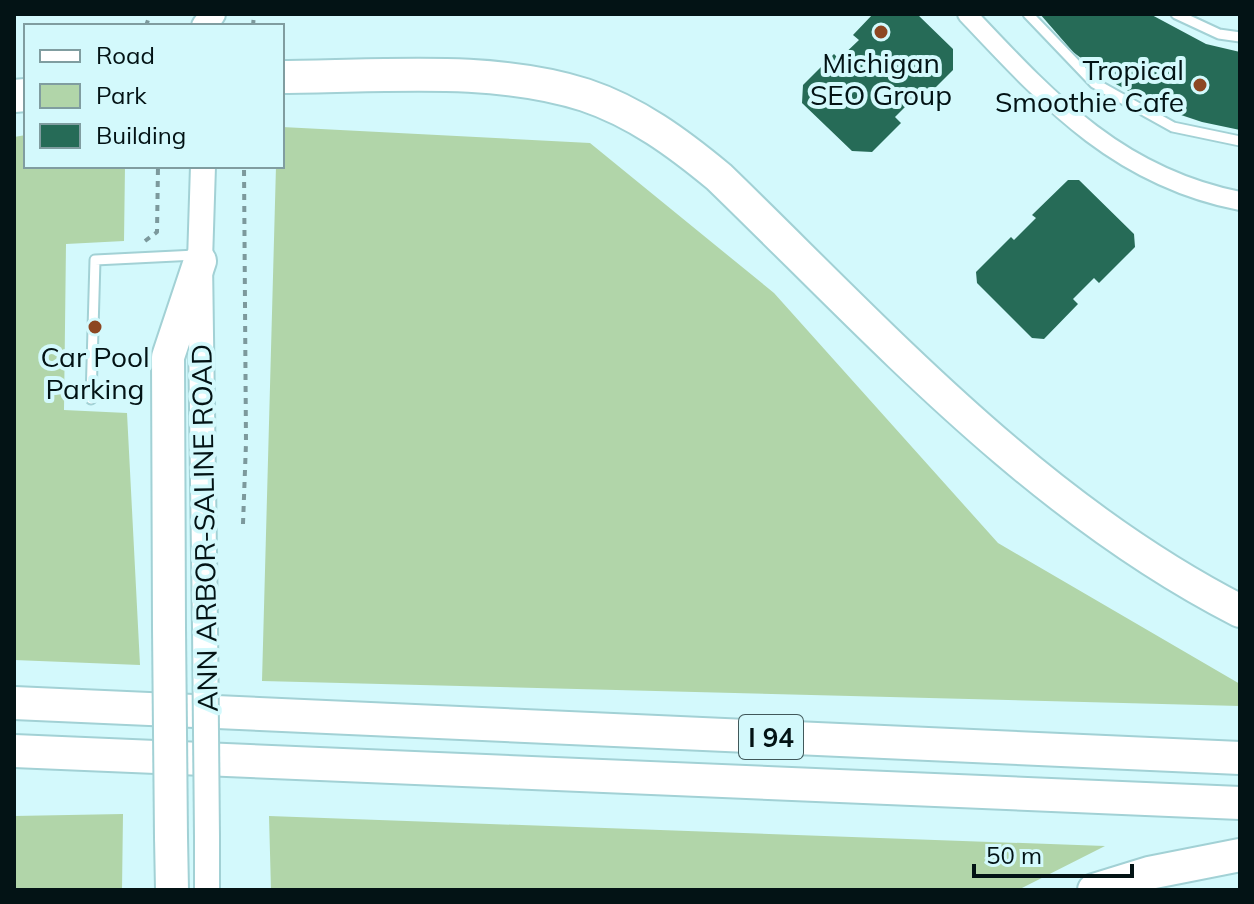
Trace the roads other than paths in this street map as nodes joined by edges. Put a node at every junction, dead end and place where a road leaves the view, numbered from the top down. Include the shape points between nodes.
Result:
1 (967, 14) edge
2 (1028, 14) edge
3 (1176, 14) edge
4 (1240, 37) edge
5 (284, 77) edge
6 (1240, 141) edge
7 (203, 168) edge
8 (1240, 201) edge
9 (201, 258) junction
10 (91, 399) dead end
11 (1240, 611) edge
12 (14, 703) edge
13 (14, 751) edge
14 (109, 756) junction
15 (1240, 758) edge
16 (14, 771) edge
17 (1240, 803) edge
18 (1240, 855) edge
19 (172, 890) edge
20 (207, 890) edge
21 (1094, 890) edge

1 - 8 street via 1067,116 1117,154 1161,178
2 - 6 lane via 1094,83 1173,127
3 - 4 lane via 1219,34
5 - 11 highway via 491,78 539,85 585,95 671,138 719,177 1018,463 1133,550
7 - 9 main road, ANN ARBOR-SALINE ROAD
9 - 10 lane via 95,260
9 - 19 highway, bridge via 168,357
9 - 20 main road, ANN ARBOR-SALINE ROAD, bridge
12 - 15 highway, I 94
13 - 14 highway, I 94
14 - 16 highway
14 - 17 highway, I 94
18 - 21 highway

